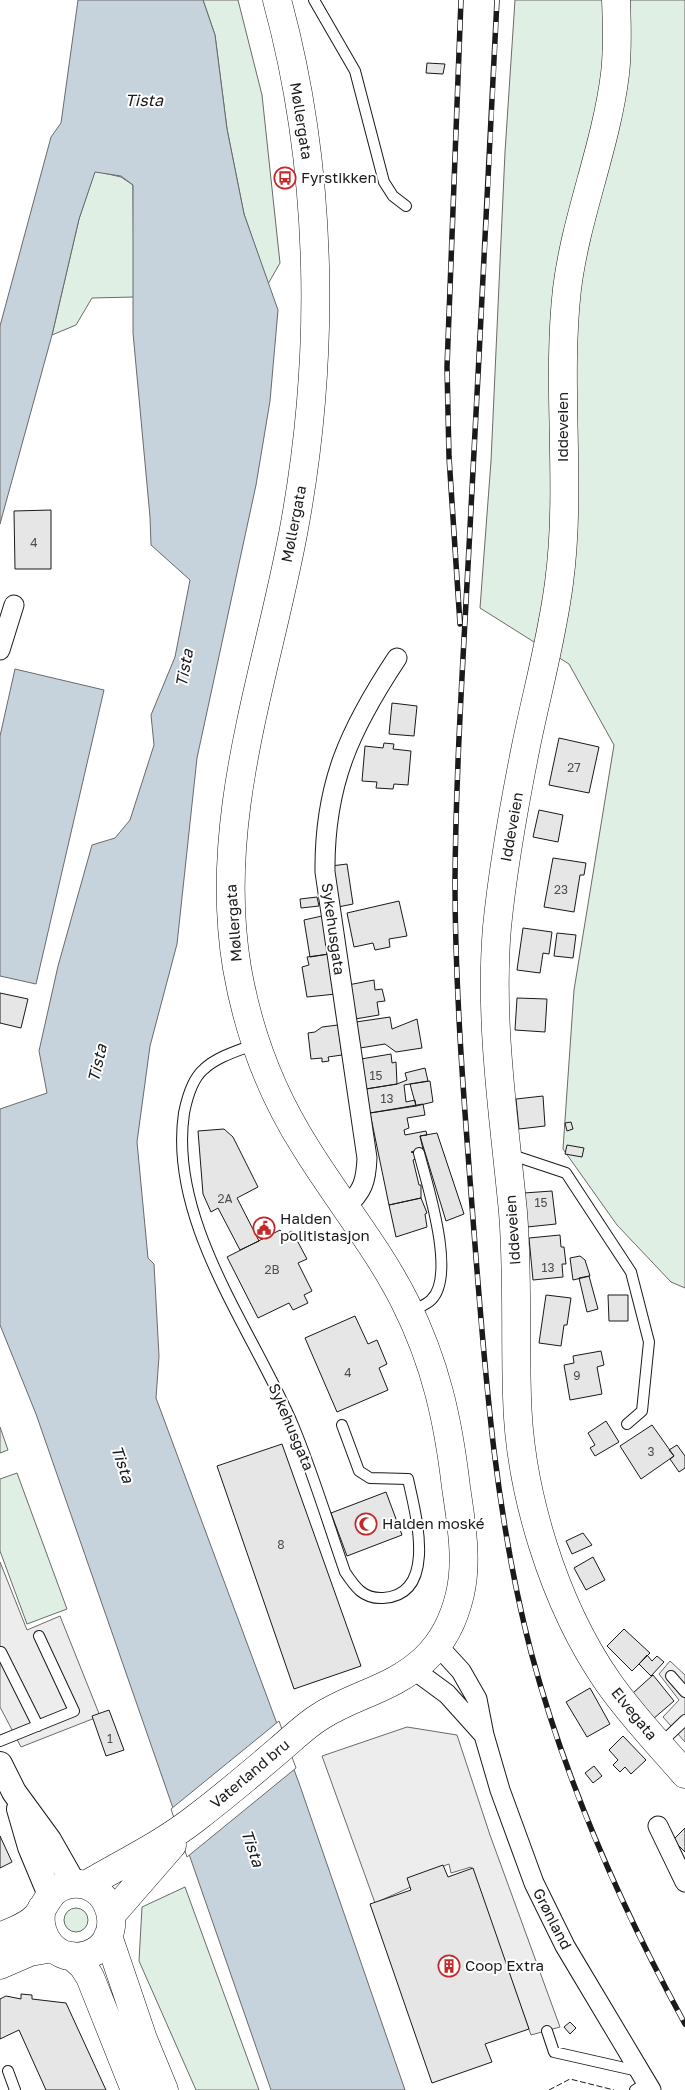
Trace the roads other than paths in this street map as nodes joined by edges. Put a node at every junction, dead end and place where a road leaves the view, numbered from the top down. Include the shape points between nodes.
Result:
1 (277, 0) edge
2 (314, 0) edge
3 (616, 0) edge
4 (406, 206) dead end
5 (14, 604) dead end
6 (0, 650) edge
7 (397, 658) dead end
8 (256, 1044) junction
9 (419, 1153) dead end
10 (506, 1158) junction
11 (345, 1208) junction
12 (410, 1312) junction
13 (627, 1424) dead end
14 (342, 1425) dead end
15 (39, 1636) dead end
16 (438, 1646) junction
17 (589, 1650) joint
18 (2, 1652) dead end
19 (414, 1670) junction
20 (671, 1676) dead end
21 (685, 1692) edge
22 (685, 1720) edge
23 (38, 1726) junction
24 (484, 1735) junction
25 (0, 1741) edge
26 (660, 1745) junction
27 (0, 1764) edge
28 (685, 1774) edge
29 (14, 1792) junction
30 (658, 1826) dead end
31 (162, 1847) junction
32 (685, 1882) edge
33 (80, 1884) junction
34 (46, 1901) junction
35 (110, 1925) junction
36 (0, 1937) edge
37 (62, 1952) junction
38 (0, 1964) edge
39 (547, 2032) dead end
40 (8, 2071) dead end
41 (642, 2084) edge
42 (15, 2090) edge
43 (135, 2090) edge
44 (164, 2090) edge

1 - 8 main road, Møllergata via 306,144 314,255 314,317 313,366 302,480 282,587 246,742 233,838 230,885 234,946 246,1012
2 - 4 lane via 355,70 384,182 393,196
3 - 10 main road, Iddeveien via 615,73 568,286 563,365 564,524 559,585 514,812 497,926 495,992
5 - 6 street
7 - 11 street, Sykehusgata via 369,701 342,759 329,807 325,849 326,881 367,1158 366,1179 358,1196
8 - 11 main road, Møllergata via 283,1109
8 - 14 lane, Sykehusgata via 222,1057 204,1069 193,1084 181,1138 183,1171 191,1206 204,1244 293,1425 345,1572 357,1590 374,1598 392,1597 414,1580 419,1555 408,1479 370,1478 359,1471
9 - 12 lane via 441,1246 441,1282 432,1299
10 - 13 lane via 518,1157 566,1173 631,1272 649,1342 642,1411
10 - 17 main road, Iddeveien via 517,1290 517,1396 525,1467 553,1575
11 - 12 main road, Møllergata
12 - 16 main road, Vaterland bru via 425,1344 445,1412 462,1533 460,1594
15 - 23 lane via 74,1711
16 - 19 main road, Vaterland bru
16 - 24 street, Grønland via 470,1685 477,1700
17 - 26 main road, Elvegata via 606,1680
18 - 23 lane
19 - 24 street, Grønland via 447,1694
19 - 31 main road, Vaterland bru via 375,1692 322,1715
20 - 21 lane
22 - 26 lane
23 - 25 lane
24 - 41 street, Grønland via 534,1883 565,1946
26 - 28 main road, Elvegata
27 - 29 street
29 - 33 street
29 - 34 street
30 - 32 street
31 - 33 main road
31 - 35 main road, Vaterland bru
33 - 34 main road via 61,1887
33 - 35 main road via 103,1896
34 - 36 main road via 30,1922
34 - 37 main road via 41,1930
35 - 37 main road via 92,1952
35 - 44 main road via 143,2038
37 - 38 main road via 30,1952
37 - 43 main road via 83,1966 90,1976
39 - 41 lane via 554,2052
40 - 42 lane

